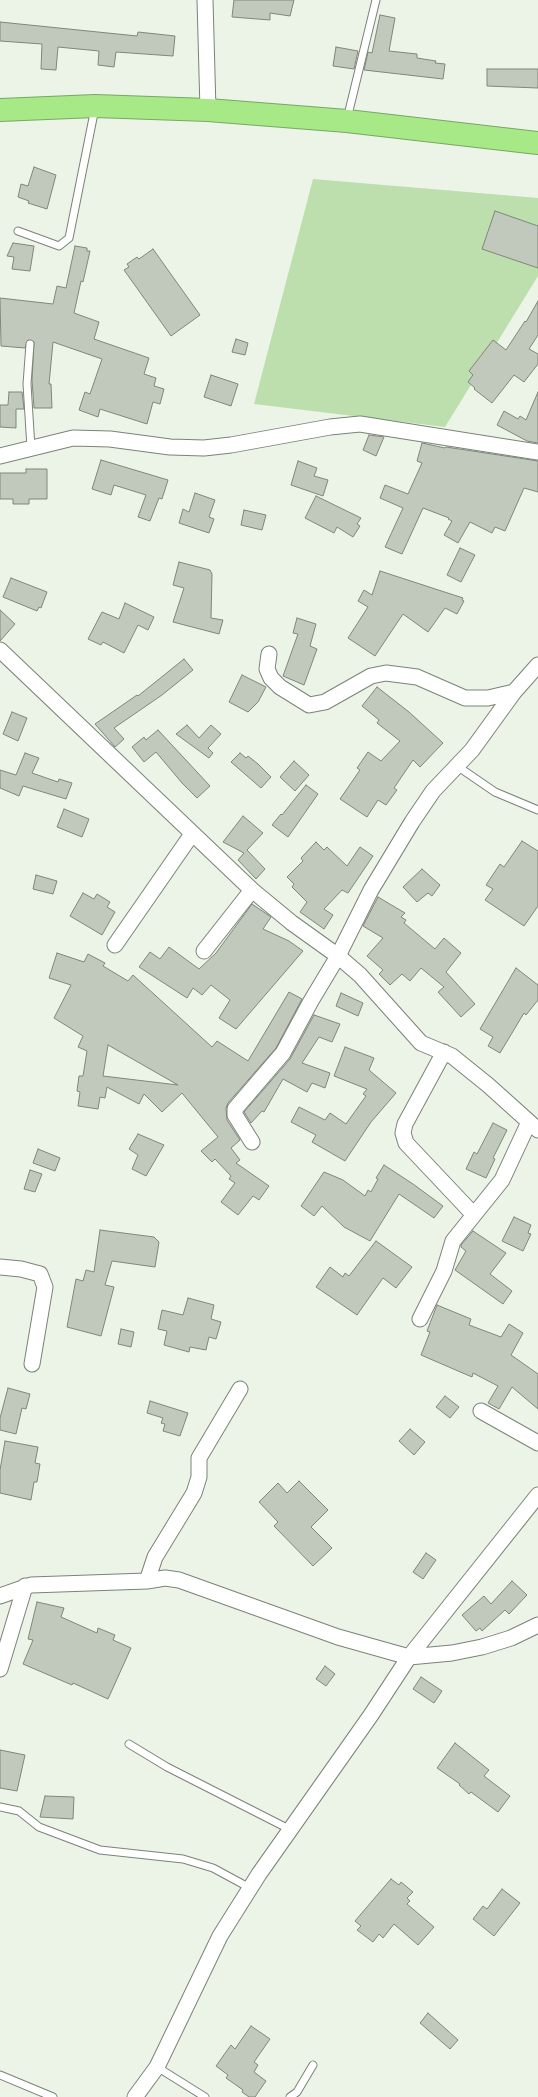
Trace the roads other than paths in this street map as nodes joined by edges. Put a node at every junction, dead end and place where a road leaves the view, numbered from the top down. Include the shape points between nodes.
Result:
1 (205, 0) edge
2 (376, 0) edge
3 (95, 106) junction
4 (0, 110) edge
5 (208, 110) junction
6 (347, 122) junction
7 (538, 143) edge
8 (18, 231) dead end
9 (30, 344) dead end
10 (31, 448) junction
11 (538, 452) edge
12 (0, 456) edge
13 (0, 650) edge
14 (269, 654) dead end
15 (538, 665) edge
16 (514, 692) junction
17 (457, 766) junction
18 (538, 810) edge
19 (192, 834) junction
20 (252, 890) junction
21 (114, 945) dead end
22 (204, 951) dead end
23 (338, 956) junction
24 (444, 1052) junction
25 (534, 1126) edge
26 (252, 1142) dead end
27 (474, 1215) junction
28 (0, 1267) edge
29 (420, 1319) dead end
30 (32, 1364) dead end
31 (240, 1389) dead end
32 (480, 1411) dead end
33 (538, 1444) edge
34 (538, 1496) edge
35 (147, 1581) junction
36 (25, 1586) junction
37 (0, 1596) edge
38 (538, 1624) edge
39 (409, 1657) junction
40 (0, 1669) edge
41 (129, 1744) dead end
42 (0, 1807) edge
43 (290, 1829) junction
44 (250, 1888) junction
45 (313, 2065) dead end
46 (157, 2067) junction
47 (0, 2075) edge
48 (53, 2097) edge
49 (135, 2097) edge
50 (205, 2097) edge
51 (290, 2097) edge

1 - 5 street
2 - 6 lane
3 - 4 highway
3 - 5 highway
3 - 8 lane via 69,238 59,246
5 - 6 highway
6 - 7 highway
9 - 10 lane via 27,384
10 - 11 street via 73,438 204,448 360,424
10 - 12 street
13 - 19 street
14 - 16 street via 267,669 271,678 280,687 309,705 325,702 371,676 386,673 417,677 465,698 488,698
15 - 16 street
16 - 17 street via 472,750
17 - 18 lane via 495,792
17 - 23 street via 433,791 412,822 371,890
19 - 20 street
19 - 21 street
20 - 22 street
20 - 23 street
23 - 24 street via 360,975 421,1044
23 - 26 street via 283,1053 235,1109 235,1114
24 - 25 street via 488,1085
24 - 27 street via 405,1124 403,1134 406,1143
25 - 27 street via 502,1180
27 - 29 street via 453,1241 444,1271
28 - 30 street via 40,1274 45,1287
31 - 35 street via 198,1458 199,1477 194,1493 155,1557
32 - 33 street
34 - 39 street
35 - 36 street
35 - 39 street via 165,1578 179,1580 338,1637
36 - 37 street
36 - 40 street
38 - 39 street via 511,1638 482,1647
39 - 43 street
41 - 43 lane via 167,1767
42 - 44 lane via 19,1811 39,1827 100,1850 183,1859 213,1868
43 - 44 street
44 - 46 street via 220,1936
45 - 51 lane via 297,2092
46 - 49 street
46 - 50 lane
47 - 48 lane

